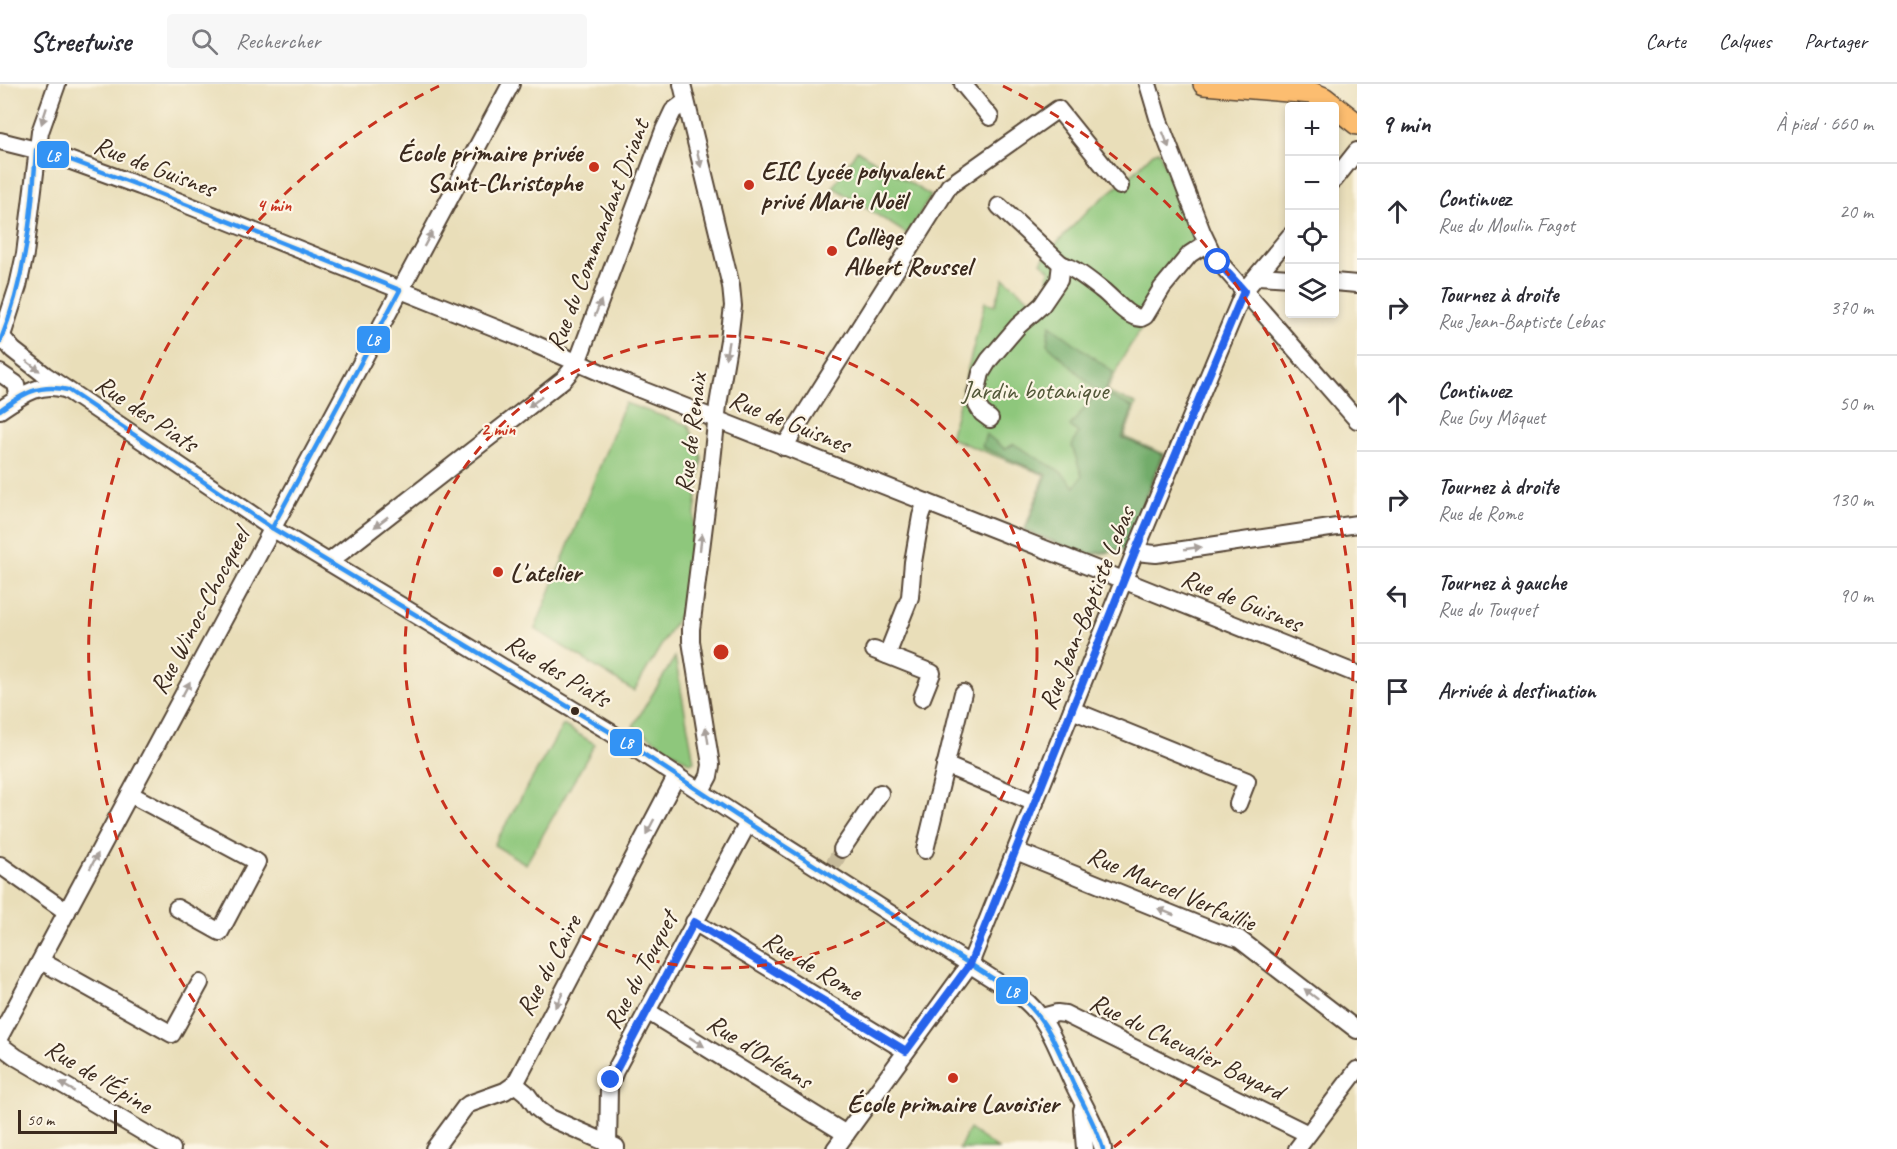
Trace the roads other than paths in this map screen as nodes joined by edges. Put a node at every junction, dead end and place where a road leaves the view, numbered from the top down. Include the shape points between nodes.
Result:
1 (57, 84) edge
2 (511, 84) edge
3 (681, 84) edge
4 (963, 84) edge
5 (1148, 84) edge
6 (1204, 84) edge
7 (685, 102) junction
8 (990, 117) dead end
9 (1357, 124) edge
10 (0, 141) edge
11 (36, 150) junction
12 (1357, 151) edge
13 (1339, 175) edge
14 (1120, 186) dead end
15 (999, 206) dead end
16 (1285, 242) edge
17 (1207, 243) junction
18 (1061, 264) junction
19 (1258, 276) junction
20 (1285, 278) edge
21 (1339, 282) edge
22 (1357, 284) edge
23 (400, 290) junction
24 (1244, 291) junction
25 (1, 339) edge
26 (577, 363) junction
27 (0, 373) edge
28 (68, 390) junction
29 (7, 406) edge
30 (990, 419) dead end
31 (717, 420) junction
32 (1357, 420) edge
33 (784, 447) junction
34 (926, 502) junction
35 (1357, 524) edge
36 (272, 528) junction
37 (1135, 552) junction
38 (329, 562) junction
39 (1124, 580) junction
40 (1357, 674) edge
41 (963, 693) dead end
42 (922, 698) dead end
43 (1072, 710) junction
44 (945, 765) junction
45 (677, 775) junction
46 (701, 791) junction
47 (880, 793) dead end
48 (130, 794) junction
49 (1035, 803) junction
50 (1238, 804) dead end
51 (748, 823) junction
52 (842, 849) tunnel mouth
53 (925, 850) dead end
54 (1016, 851) junction
55 (0, 865) edge
56 (177, 908) dead end
57 (66, 912) junction
58 (694, 922) junction
59 (41, 961) junction
60 (970, 964) junction
61 (200, 983) dead end
62 (647, 1011) junction
63 (1042, 1017) junction
64 (1357, 1029) edge
65 (0, 1036) edge
66 (0, 1045) edge
67 (906, 1051) junction
68 (1357, 1070) edge
69 (515, 1084) junction
70 (1075, 1087) junction
71 (846, 1134) junction
72 (1308, 1134) junction
73 (611, 1147) edge
74 (172, 1149) edge
75 (434, 1149) edge
76 (835, 1149) edge
77 (1085, 1149) edge
78 (1103, 1149) edge
79 (1297, 1149) edge

1 -> 11 street
23 -> 2 street, Rue Winoc-Chocqueel
3 - 7 street, Rue de Renaix
4 - 8 street
5 -> 17 street
6 - 9 main road via 1312,93
26 -> 7 street, Rue du Commandant Driant via 664,130 673,111
7 -> 31 street, Rue de Renaix via 732,295
10 - 11 street, Rue de Guisnes
11 - 23 street, Rue de Guisnes via 140,186
11 - 25 street via 25,254
12 - 13 street
14 - 33 street via 1058,109 949,186
15 - 18 street
16 - 19 street, Rue Jean-Baptiste Lebas
17 - 18 street via 1190,254 1141,318 1132,316 1072,268
17 - 24 street
18 - 30 street via 1059,280 1042,304 1017,326 981,373 977,405
19 - 20 street
19 - 24 street, Rue Jean-Baptiste Lebas
21 - 22 street
23 - 26 street, Rue de Guisnes
23 - 36 street, Rue Winoc-Chocqueel
24 - 32 street
24 - 37 street, Rue Jean-Baptiste Lebas
25 -> 28 street, Rue des Piats
26 - 31 street, Rue de Guisnes
26 -> 38 street, Rue du Commandant Driant via 564,379
27 - 29 street via 16,384 18,394
28 - 29 street, Rue des Piats via 49,386 34,389
28 - 36 street, Rue des Piats
31 - 33 street, Rue de Guisnes
46 -> 31 street, Rue de Renaix via 711,765 690,634
33 - 34 street, Rue de Guisnes
34 - 39 street, Rue de Guisnes
34 - 42 street via 910,597 880,653 932,673
37 -> 35 street via 1156,554
36 - 38 street, Rue des Piats
48 -> 36 street, Rue Winoc-Chocqueel
37 - 39 street, Rue Jean-Baptiste Lebas
38 - 45 street, Rue des Piats
39 - 40 street, Rue de Guisnes
39 - 43 street, Rue Jean-Baptiste Lebas
41 - 44 street
43 - 49 street, Rue Jean-Baptiste Lebas
43 - 50 street via 1247,781
44 - 49 street
44 - 53 street
45 - 46 street, Rue des Piats
45 -> 69 street, Rue du Caire
46 - 51 street, Rue des Piats
47 - 52 street
48 - 56 street via 257,862 220,932
57 -> 48 street, Rue Winoc-Chocqueel
49 - 54 street, Rue Jean-Baptiste Lebas
51 - 58 street, Rue du Touquet
51 - 60 street, Rue des Piats via 831,869
54 - 60 street, Rue Jean-Baptiste Lebas
64 -> 54 street, Rue Marcel Verfaillie via 1239,939
55 - 57 street
57 - 59 street, Rue Winoc-Chocqueel
58 - 62 street, Rue du Touquet
58 - 67 street, Rue de Rome
59 - 61 street via 172,1034
59 - 65 street, Rue Winoc-Chocqueel
60 - 63 street, Rue des Piats via 1022,997
60 - 67 street, Rue Jean-Baptiste Lebas
62 -> 71 street, Rue d'Orléans
62 - 73 street, Rue du Touquet via 611,1080
63 - 70 street, Rue des Piats
63 - 72 street, Rue du Chevalier Bayard via 1065,1014
74 -> 66 street, Rue de l'Épine
67 - 71 street, Rue Jean-Baptiste Lebas
68 - 72 street
69 - 73 street via 548,1117
69 - 75 street via 465,1107
70 - 77 street, Rue des Piats via 1084,1117
70 - 78 street, Rue des Piats
71 - 76 street, Rue Jean-Baptiste Lebas
72 - 79 street

